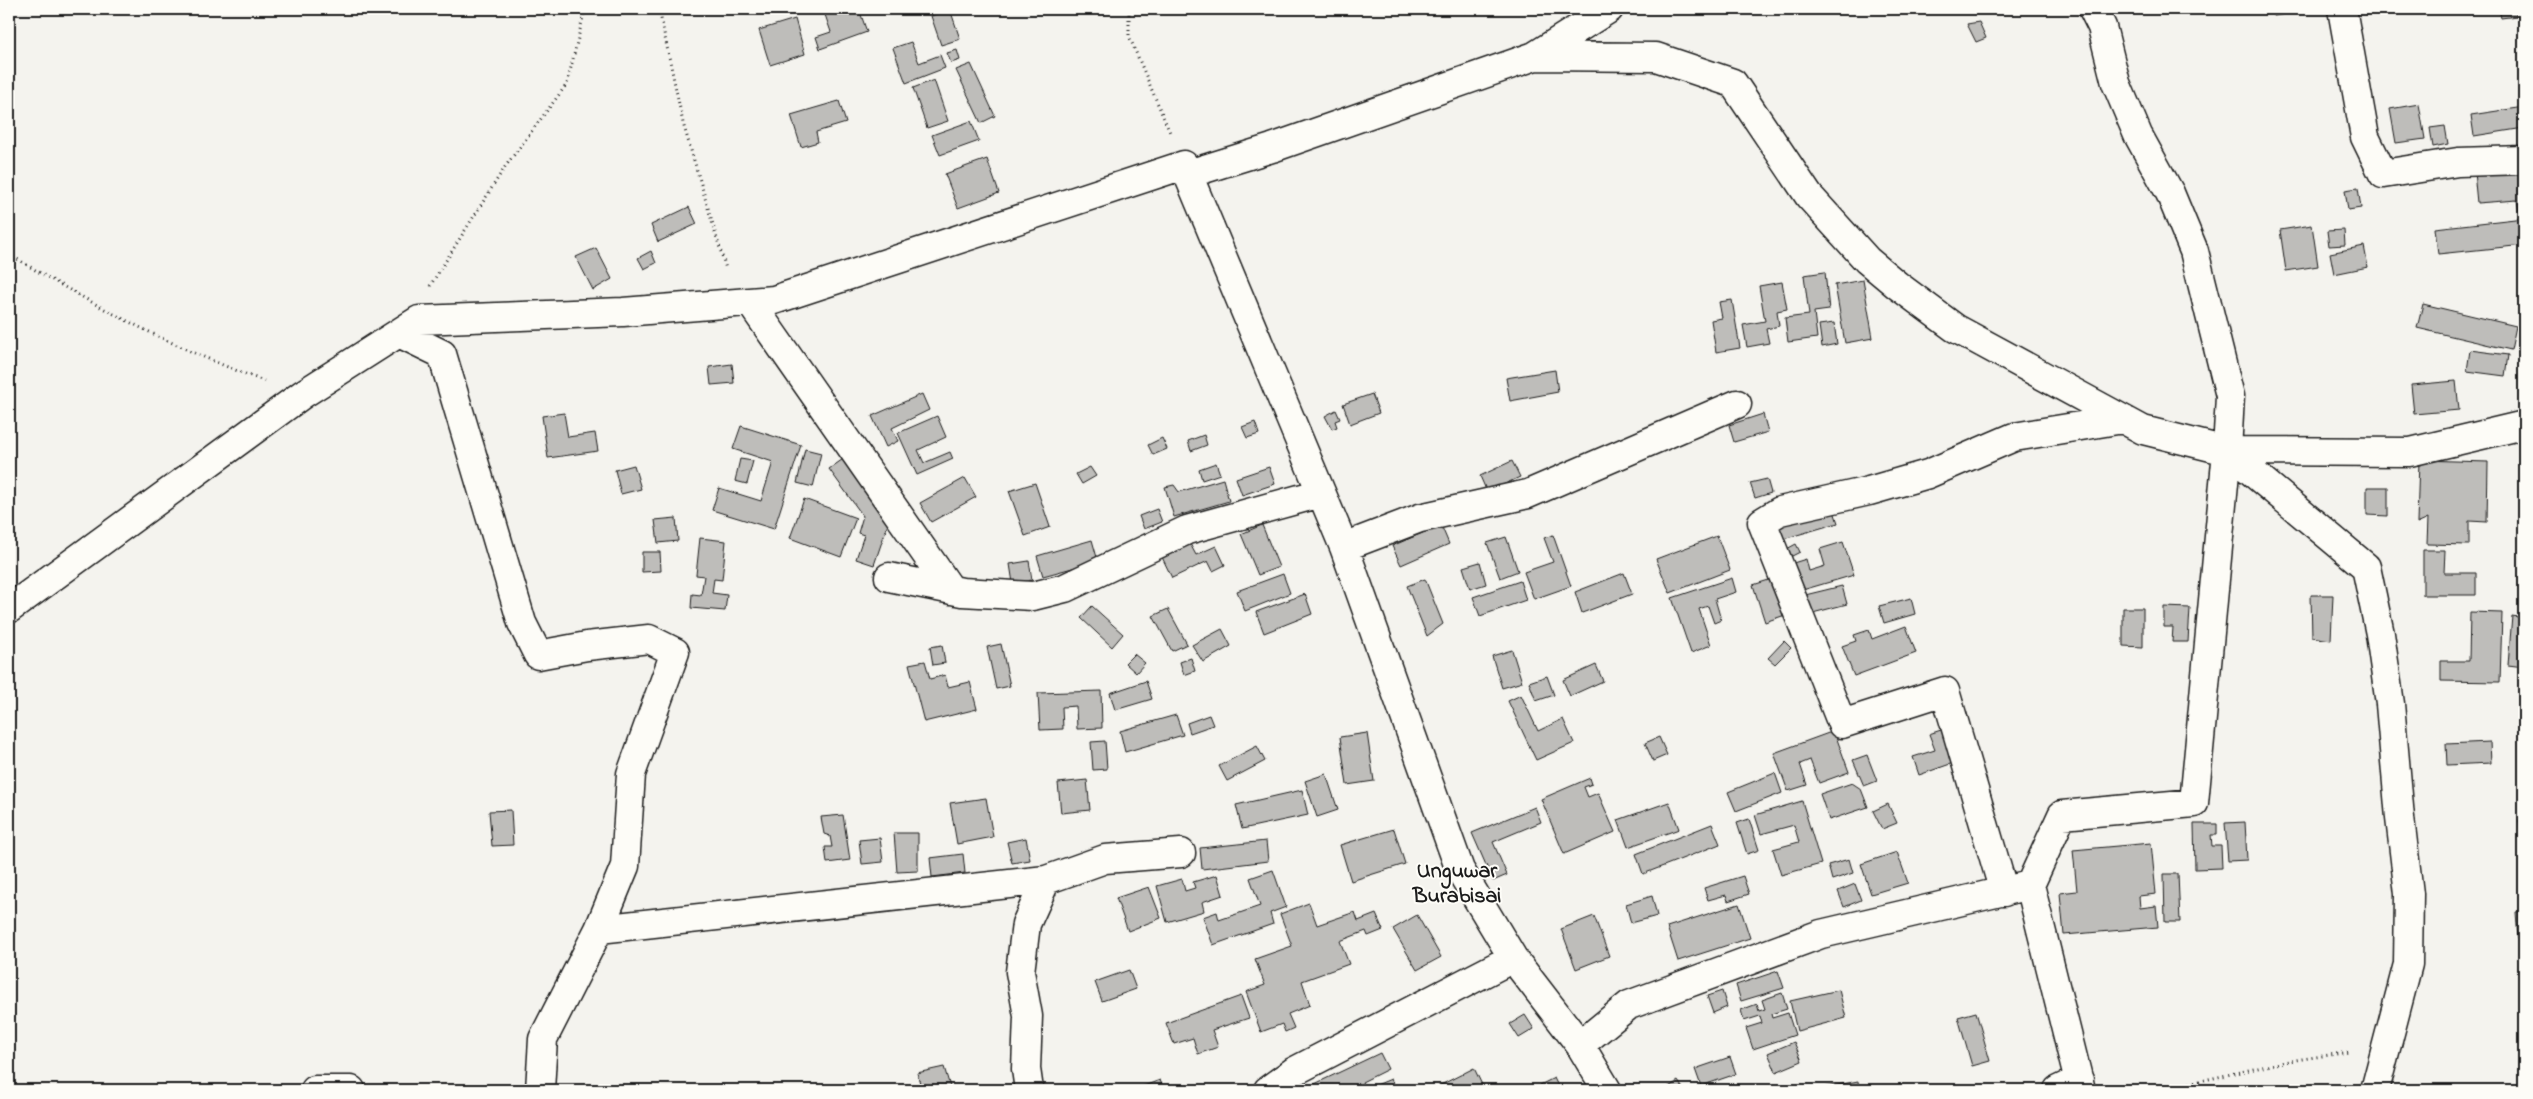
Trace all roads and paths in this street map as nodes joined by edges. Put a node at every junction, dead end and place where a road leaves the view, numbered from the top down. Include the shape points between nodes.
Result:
1 (586, 9) edge
2 (659, 9) edge
3 (1129, 9) edge
4 (1609, 9) edge
5 (2093, 9) edge
6 (2342, 9) edge
7 (1535, 56) junction
8 (2524, 160) edge
9 (1186, 170) junction
10 (9, 254) edge
11 (743, 303) junction
12 (399, 333) junction
13 (302, 394) junction
14 (1737, 404) dead end
15 (2123, 419) junction
16 (2524, 425) edge
17 (2227, 451) junction
18 (1321, 493) junction
19 (1344, 547) junction
20 (889, 578) dead end
21 (951, 590) junction
22 (9, 609) edge
23 (1181, 853) dead end
24 (1046, 880) junction
25 (2017, 888) junction
26 (599, 929) junction
27 (1513, 958) junction
28 (1580, 1045) junction
29 (2382, 1056) junction
30 (2072, 1087) edge
31 (315, 1090) edge
32 (351, 1090) edge
33 (540, 1090) edge
34 (1029, 1090) edge
35 (1268, 1090) edge
36 (1607, 1090) edge
37 (2160, 1090) edge
38 (2376, 1090) edge

1 - 12 path via 567,84 505,167
2 - 11 path via 683,124
3 - 9 path via 1129,36
4 - 7 street
5 - 17 street via 2102,27 2116,84 2138,136 2170,193 2194,251 2230,396
6 - 8 street via 2365,137 2383,174 2458,162
7 - 9 street via 1272,148
7 - 15 street via 1656,57 1733,83 1809,196 1867,260 1955,328
9 - 11 street via 774,300
9 - 18 street
10 - 13 path via 116,317 226,367
11 - 12 street via 623,312 419,320
11 - 21 street
12 - 13 street
12 - 26 street via 442,354 522,623 538,655 649,639 676,652 631,774 625,866
13 - 22 street
14 - 19 street via 1528,494 1420,518
15 - 17 street via 2143,430
15 - 25 street via 2014,437 1928,474 1780,511 1762,522 1842,724 1946,691
16 - 17 street via 2410,452
17 - 25 street via 2194,803 2062,815
17 - 29 street via 2366,567 2390,704 2409,894 2408,964
18 - 19 street
18 - 21 street via 1187,530 1065,588 1033,596
19 - 27 street via 1460,870
20 - 21 street
23 - 24 street via 1105,859
24 - 26 street
24 - 34 street via 1026,924 1020,972 1028,1016 1026,1069
25 - 28 street via 1821,934 1629,1005
25 - 30 street
26 - 33 street via 543,1039
27 - 28 street
27 - 35 street via 1293,1072
28 - 36 street
29 - 37 path via 2347,1052 2289,1061
29 - 38 street
31 - 32 street

